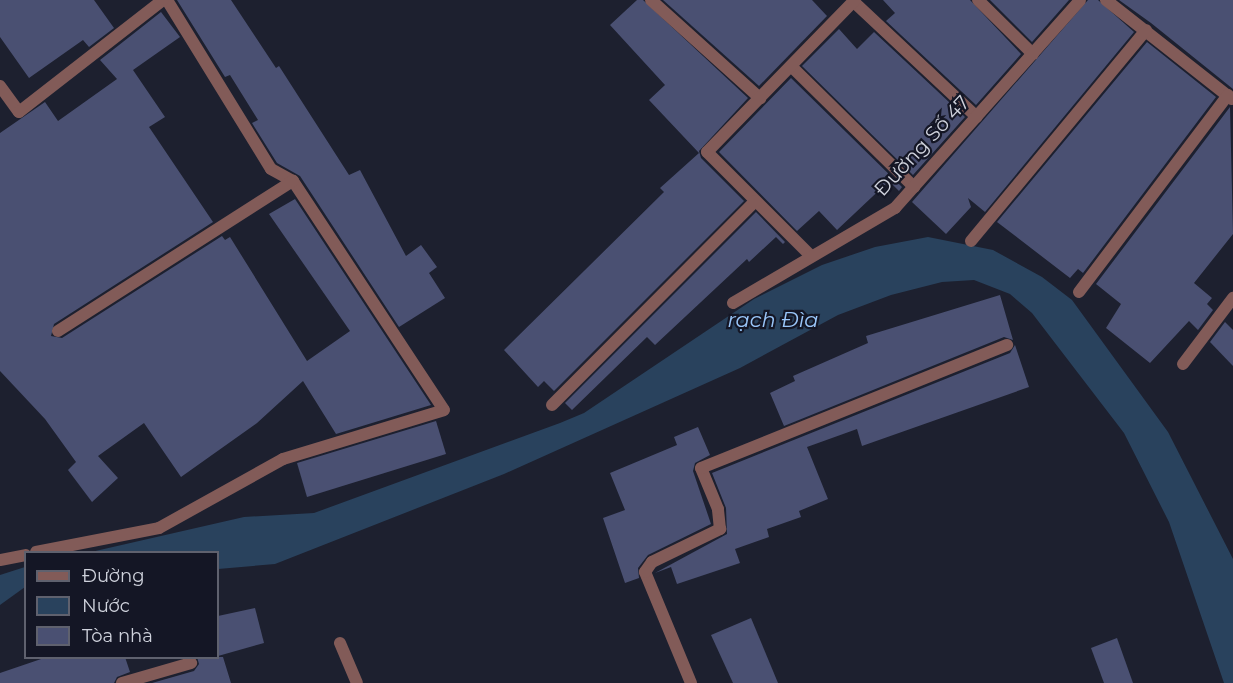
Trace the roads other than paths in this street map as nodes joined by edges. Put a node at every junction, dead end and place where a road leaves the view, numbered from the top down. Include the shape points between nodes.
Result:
1 (165, 0) edge
2 (651, 0) edge
3 (978, 0) edge
4 (1080, 0) edge
5 (1106, 0) edge
6 (854, 1) edge
7 (1146, 30) junction
8 (1033, 54) junction
9 (792, 68) junction
10 (0, 86) edge
11 (760, 98) junction
12 (1230, 98) edge
13 (977, 117) junction
14 (293, 181) junction
15 (914, 187) junction
16 (755, 201) junction
17 (971, 241) dead end
18 (811, 256) junction
19 (1079, 292) dead end
20 (1233, 298) edge
21 (733, 303) dead end
22 (58, 331) dead end
23 (1007, 345) dead end
24 (1183, 364) dead end
25 (552, 405) dead end
26 (41, 551) edge
27 (24, 555) edge
28 (0, 561) edge
29 (340, 643) dead end
30 (191, 663) dead end
31 (122, 683) edge
32 (357, 683) edge
33 (691, 683) edge

1 - 10 street via 19,112
1 - 14 street via 271,169
2 - 11 street
3 - 8 street
4 - 8 street, Đường Số 47
5 - 7 street
6 - 9 street
6 - 13 street
7 - 12 street
7 - 17 street
8 - 13 street, Đường Số 47
9 - 11 street
9 - 15 street
11 - 16 street via 707,152
12 - 19 street
13 - 15 street, Đường Số 47
14 - 22 street
14 - 26 street via 444,410 283,459 159,528
15 - 18 street, Đường Số 47 via 895,208
16 - 18 street
16 - 25 street
18 - 21 street, Đường Số 47
20 - 24 street
23 - 33 street via 701,468 718,509 720,529 652,561 645,572
27 - 28 street
29 - 32 street
30 - 31 street

